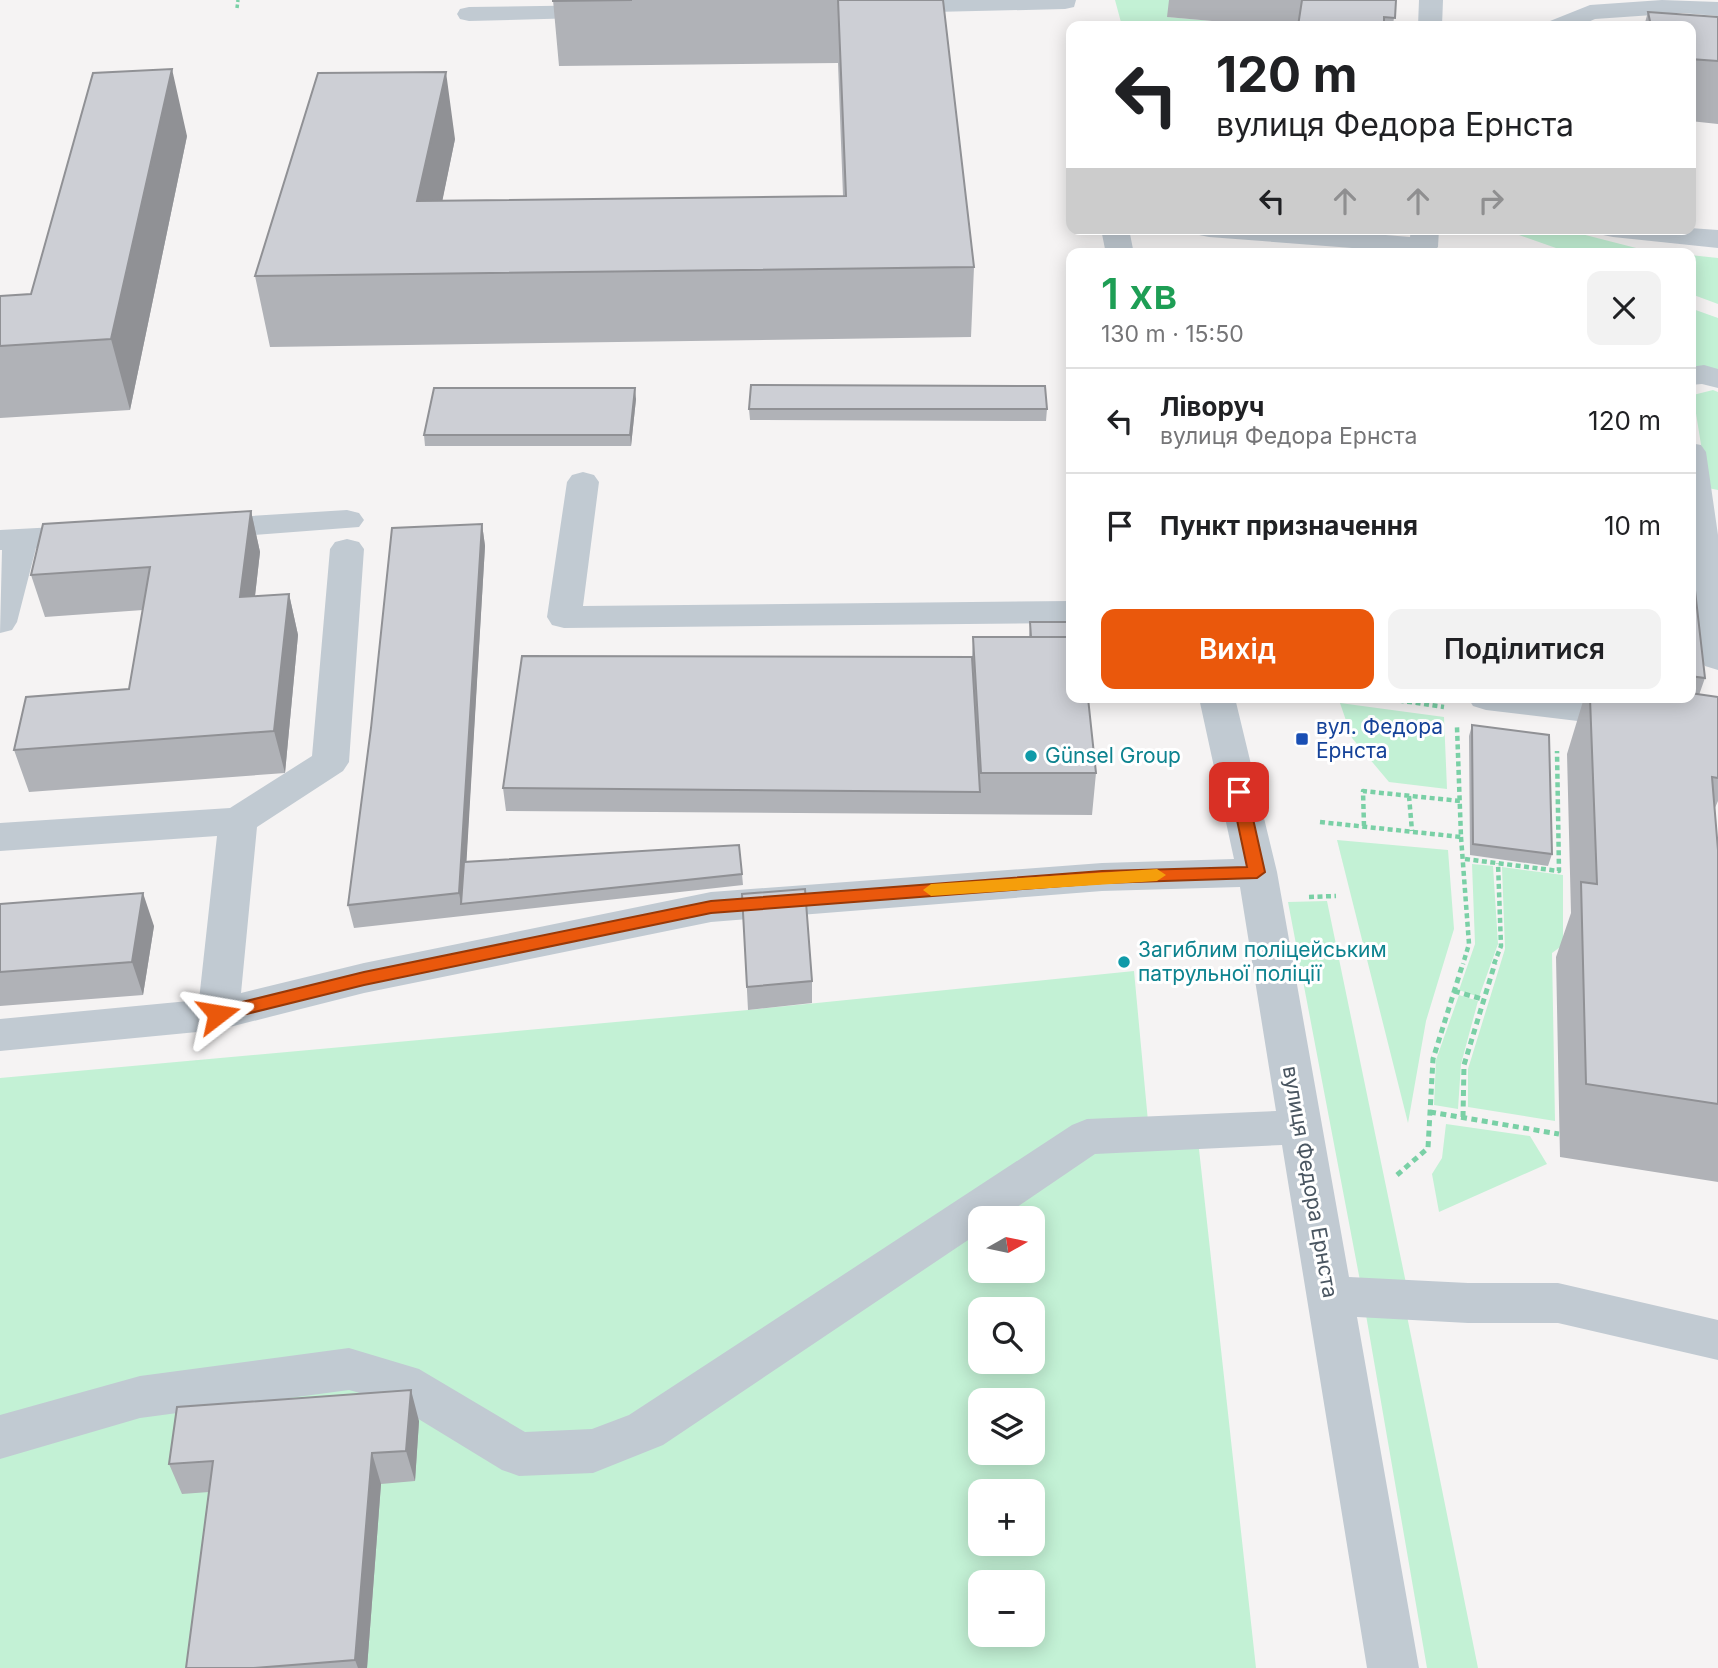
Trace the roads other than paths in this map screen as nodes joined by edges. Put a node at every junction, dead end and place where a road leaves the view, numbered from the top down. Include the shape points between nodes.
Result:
1 (1431, 0) edge
2 (1065, 1) edge
3 (868, 6) edge
4 (1718, 9) edge
5 (634, 11) dead end
6 (469, 14) dead end
7 (1070, 21) edge
8 (1430, 21) edge
9 (1570, 21) edge
10 (1281, 235) edge
11 (1425, 235) edge
12 (1676, 235) edge
13 (1718, 239) edge
14 (1696, 375) edge
15 (1718, 379) edge
16 (583, 482) dead end
17 (1696, 496) edge
18 (171, 530) edge
19 (117, 534) edge
20 (11, 540) edge
21 (1066, 612) edge
22 (0, 622) edge
23 (1718, 658) edge
24 (1218, 703) edge
25 (1471, 704) edge
26 (1718, 726) edge
27 (238, 821) junction
28 (0, 837) edge
29 (1257, 872) junction
30 (218, 1014) junction
31 (0, 1035) edge
32 (1300, 1127) junction
33 (1329, 1296) junction
34 (1718, 1340) edge
35 (0, 1437) edge
36 (1393, 1668) edge

1 - 8 street
2 - 3 street
2 - 7 street
4 - 9 street via 1682,6 1590,12
5 - 6 street
10 - 11 street via 1424,247
12 - 13 street
14 - 15 street
16 - 21 street via 564,617
17 - 23 street
18 - 27 street via 347,535 330,762
19 - 20 street
20 - 22 street
24 - 29 street, вулиця Федора Ернста
25 - 26 street
27 - 28 street
27 - 30 street
29 - 30 street via 1102,877 711,907 364,978
29 - 32 street, вулиця Федора Ернста
30 - 31 street
32 - 33 street, вулиця Федора Ернста
32 - 35 street via 1087,1137 646,1430 593,1451 519,1454 402,1384 349,1369 139,1397
33 - 34 street via 1558,1303
33 - 36 street, вулиця Федора Ернста

